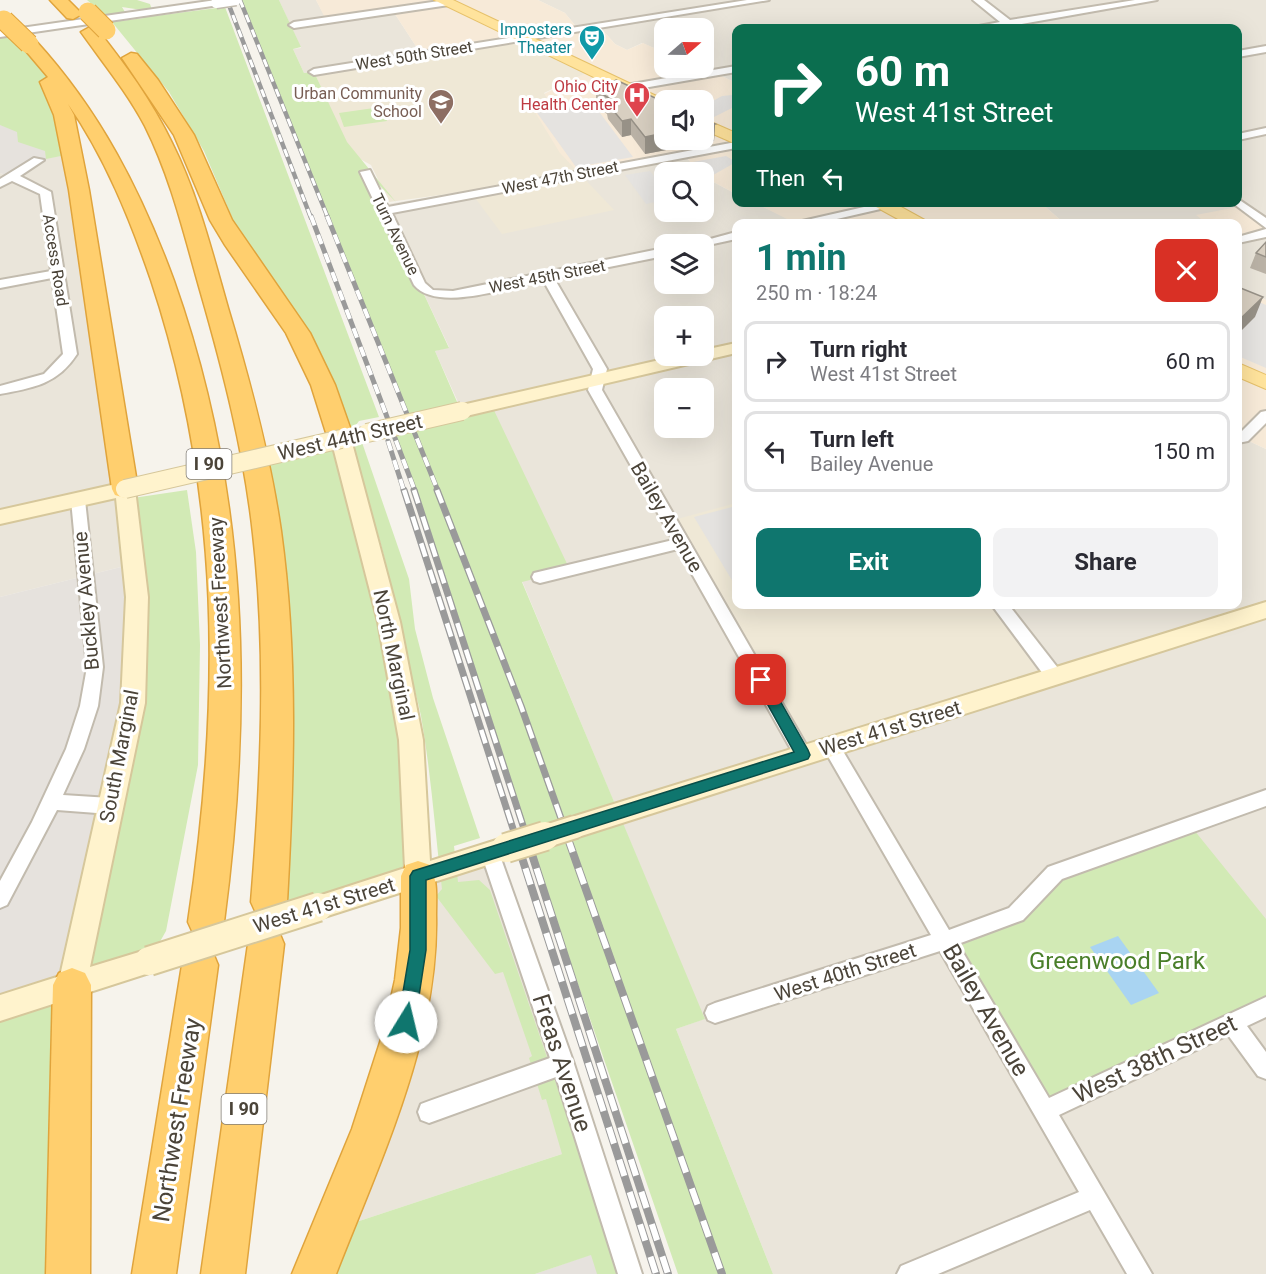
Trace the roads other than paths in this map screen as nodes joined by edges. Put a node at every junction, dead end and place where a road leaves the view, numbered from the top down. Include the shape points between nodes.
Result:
1 (58, 0) edge
2 (236, 0) edge
3 (764, 0) edge
4 (978, 0) edge
5 (1152, 0) edge
6 (444, 2) edge
7 (732, 2) edge
8 (86, 17) edge
9 (1, 24) edge
10 (1009, 24) edge
11 (1023, 24) edge
12 (294, 25) dead end
13 (519, 38) junction
14 (31, 46) junction
15 (1266, 49) edge
16 (1242, 53) edge
17 (732, 70) edge
18 (314, 72) dead end
19 (626, 88) junction
20 (654, 101) edge
21 (714, 129) edge
22 (1266, 131) edge
23 (1242, 136) edge
24 (732, 137) edge
25 (732, 147) edge
26 (38, 160) dead end
27 (366, 172) dead end
28 (12, 177) junction
29 (0, 184) edge
30 (1242, 205) edge
31 (872, 207) edge
32 (885, 207) edge
33 (385, 211) junction
34 (818, 219) edge
35 (912, 219) edge
36 (1266, 224) edge
37 (1266, 233) edge
38 (732, 237) edge
39 (1242, 239) edge
40 (714, 241) edge
41 (654, 254) edge
42 (58, 273) junction
43 (547, 277) junction
44 (0, 284) edge
45 (430, 292) joint
46 (732, 349) edge
47 (714, 352) edge
48 (656, 366) edge
49 (1242, 371) edge
50 (597, 380) junction
51 (1266, 382) edge
52 (0, 390) edge
53 (1266, 415) edge
54 (1242, 438) edge
55 (341, 439) junction
56 (124, 489) junction
57 (78, 500) junction
58 (0, 517) edge
59 (682, 543) junction
60 (540, 577) dead end
61 (1003, 609) edge
62 (1266, 610) edge
63 (1055, 678) junction
64 (831, 746) junction
65 (803, 755) junction
66 (1266, 798) edge
67 (51, 802) junction
68 (110, 806) junction
69 (498, 851) junction
70 (418, 876) junction
71 (0, 899) edge
72 (269, 902) dead end
73 (206, 922) dead end
74 (945, 940) junction
75 (266, 944) dead end
76 (200, 965) dead end
77 (72, 985) junction
78 (1266, 1007) edge
79 (0, 1008) edge
80 (715, 1013) dead end
81 (1232, 1023) junction
82 (563, 1064) junction
83 (1266, 1069) edge
84 (1045, 1111) junction
85 (429, 1112) dead end
86 (1095, 1197) junction
87 (68, 1274) edge
88 (154, 1274) edge
89 (223, 1274) edge
90 (314, 1274) edge
91 (630, 1274) edge
92 (909, 1274) edge
93 (1140, 1274) edge

1 - 8 highway, I 90
2 - 9 street, bridge
3 - 7 street, West 50th Street
4 - 10 street
5 - 11 street
6 - 12 street
6 - 13 main road
7 - 13 street, West 50th Street
8 - 55 highway via 151,84 184,135 221,220 284,311 311,358
8 - 72 highway, I 90 via 170,159 229,350 257,468 278,657
9 - 14 highway, Northwest Freeway / I 90, bridge
13 - 18 street, West 50th Street
13 - 19 main road
14 - 56 highway via 64,115
14 - 73 highway, Northwest Freeway / I 90 via 74,94 123,180 170,297 203,427 221,546 226,723 220,814
15 - 16 street
17 - 19 street
19 - 20 main road
21 - 24 main road
22 - 23 street
25 - 33 street, West 47th Street
26 - 28 street
27 - 33 street, Turn Avenue
28 - 29 street
28 - 42 street, Access Road via 45,192
30 - 36 street
31 - 34 street
32 - 35 main road
33 - 45 street, Turn Avenue via 420,285
37 - 39 street
38 - 40 street
41 - 43 street, West 45th Street
42 - 44 street
42 - 52 street, Access Road via 70,354 66,363 49,378
43 - 45 street, West 45th Street via 453,295
43 - 50 street, Bailey Avenue via 600,369
46 - 47 street
48 - 50 street, West 44th Street
49 - 51 main road
50 - 55 street, West 44th Street, bridge
50 - 59 street, Bailey Avenue via 595,390
53 - 54 street
55 - 56 street, West 44th Street, bridge
55 - 70 street, North Marginal via 389,622 411,740
56 - 57 street, West 44th Street
56 - 68 street, South Marginal via 137,597 134,703
57 - 58 street, West 44th Street
57 - 67 street, Buckley Avenue via 95,667 89,706 75,749
59 - 60 street
59 - 65 street, Bailey Avenue
61 - 63 street
62 - 63 street, West 41st Street
63 - 64 street, West 41st Street
64 - 65 street, West 41st Street
64 - 74 street, Bailey Avenue
65 - 69 street, West 41st Street, bridge
66 - 74 street, West 40th Street via 1055,873 1016,914
67 - 68 street
67 - 71 street, Buckley Avenue
68 - 77 street, South Marginal
69 - 70 street, West 41st Street
69 - 82 street, Freas Avenue
70 - 77 street, West 41st Street, bridge
70 - 90 highway via 418,950 406,1022 390,1078
74 - 80 street, West 40th Street
74 - 84 street, Bailey Avenue
75 - 89 highway, I 90
76 - 88 highway, Northwest Freeway
77 - 79 street, West 41st Street
77 - 87 highway
78 - 81 street, West 38th Street
81 - 83 street
81 - 84 street, West 38th Street
82 - 85 street
82 - 91 street, Freas Avenue
84 - 86 street, Bailey Avenue
86 - 92 street
86 - 93 street, Bailey Avenue

